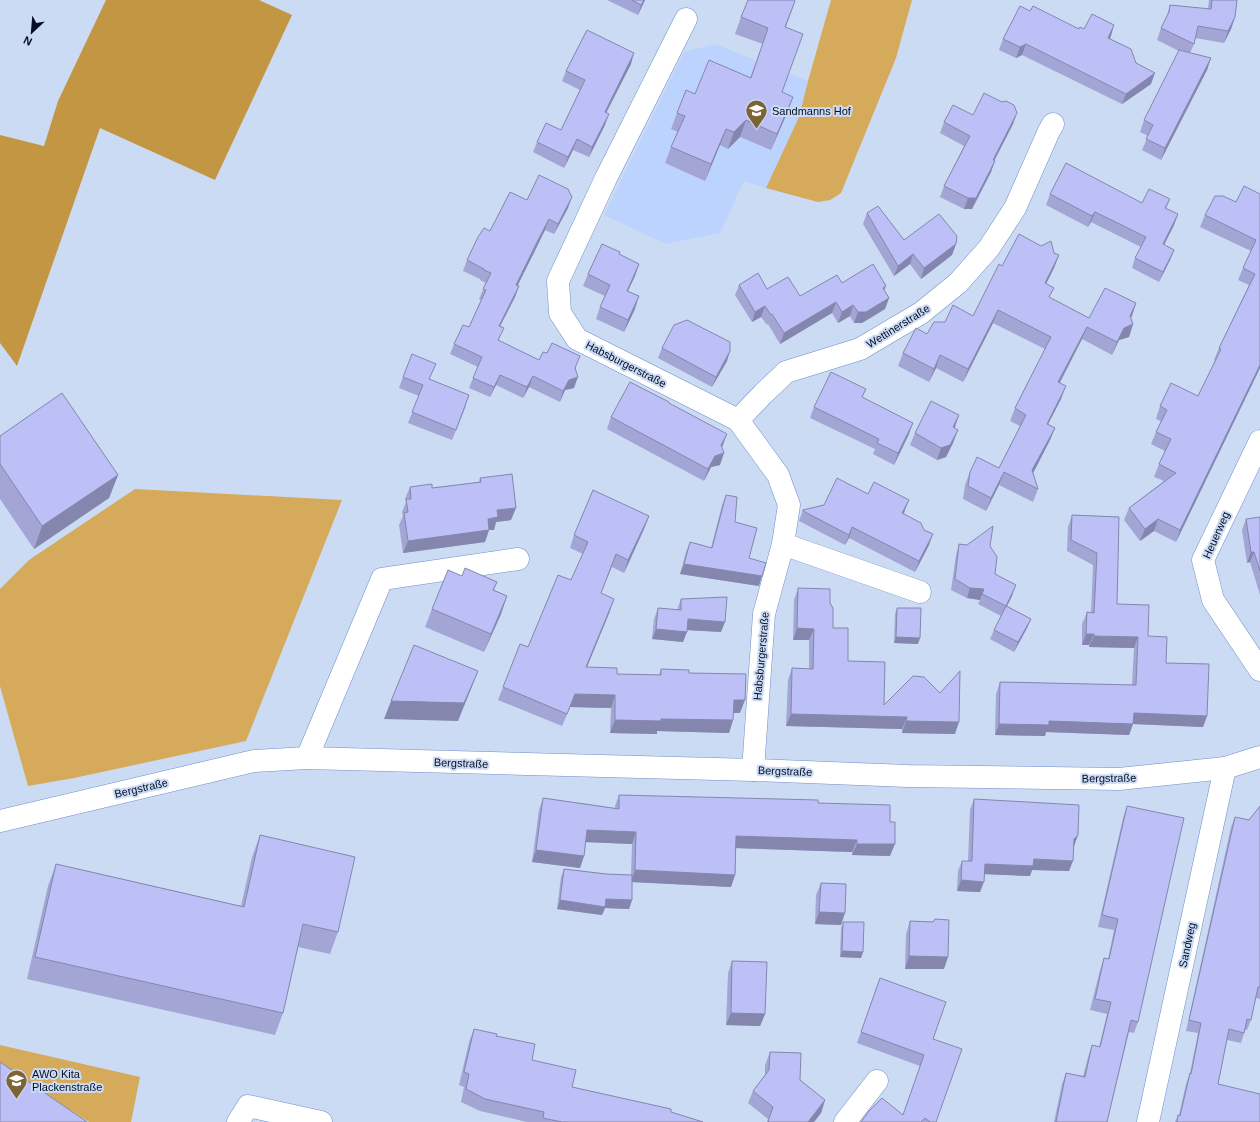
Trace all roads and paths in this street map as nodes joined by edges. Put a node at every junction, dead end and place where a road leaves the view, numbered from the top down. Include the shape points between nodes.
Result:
1 (686, 19) dead end
2 (1053, 124) dead end
3 (738, 420) junction
4 (1260, 441) edge
5 (783, 544) junction
6 (518, 559) dead end
7 (920, 592) dead end
8 (1260, 670) edge
9 (1260, 757) edge
10 (307, 758) junction
11 (1225, 768) junction
12 (753, 770) junction
13 (0, 821) edge
14 (877, 1081) dead end
15 (238, 1122) edge
16 (321, 1122) edge
17 (845, 1122) edge
18 (1148, 1122) edge

1 - 3 street, Habsburgerstraße via 606,178 558,281 560,313 577,339
2 - 3 street, Wettinerstraße via 1015,208 989,248 958,283 921,314 860,349 786,372
3 - 5 street, Habsburgerstraße via 778,475 789,506
4 - 8 street, Heuerweg via 1203,560 1213,600
5 - 7 street
5 - 12 street, Habsburgerstraße via 764,614
6 - 10 street via 382,579
9 - 11 street, Bergstraße
10 - 12 street, Bergstraße
10 - 13 street, Bergstraße via 254,762
11 - 12 street, Bergstraße via 1119,779
11 - 18 street, Sandweg
14 - 17 street
15 - 16 street via 248,1106

